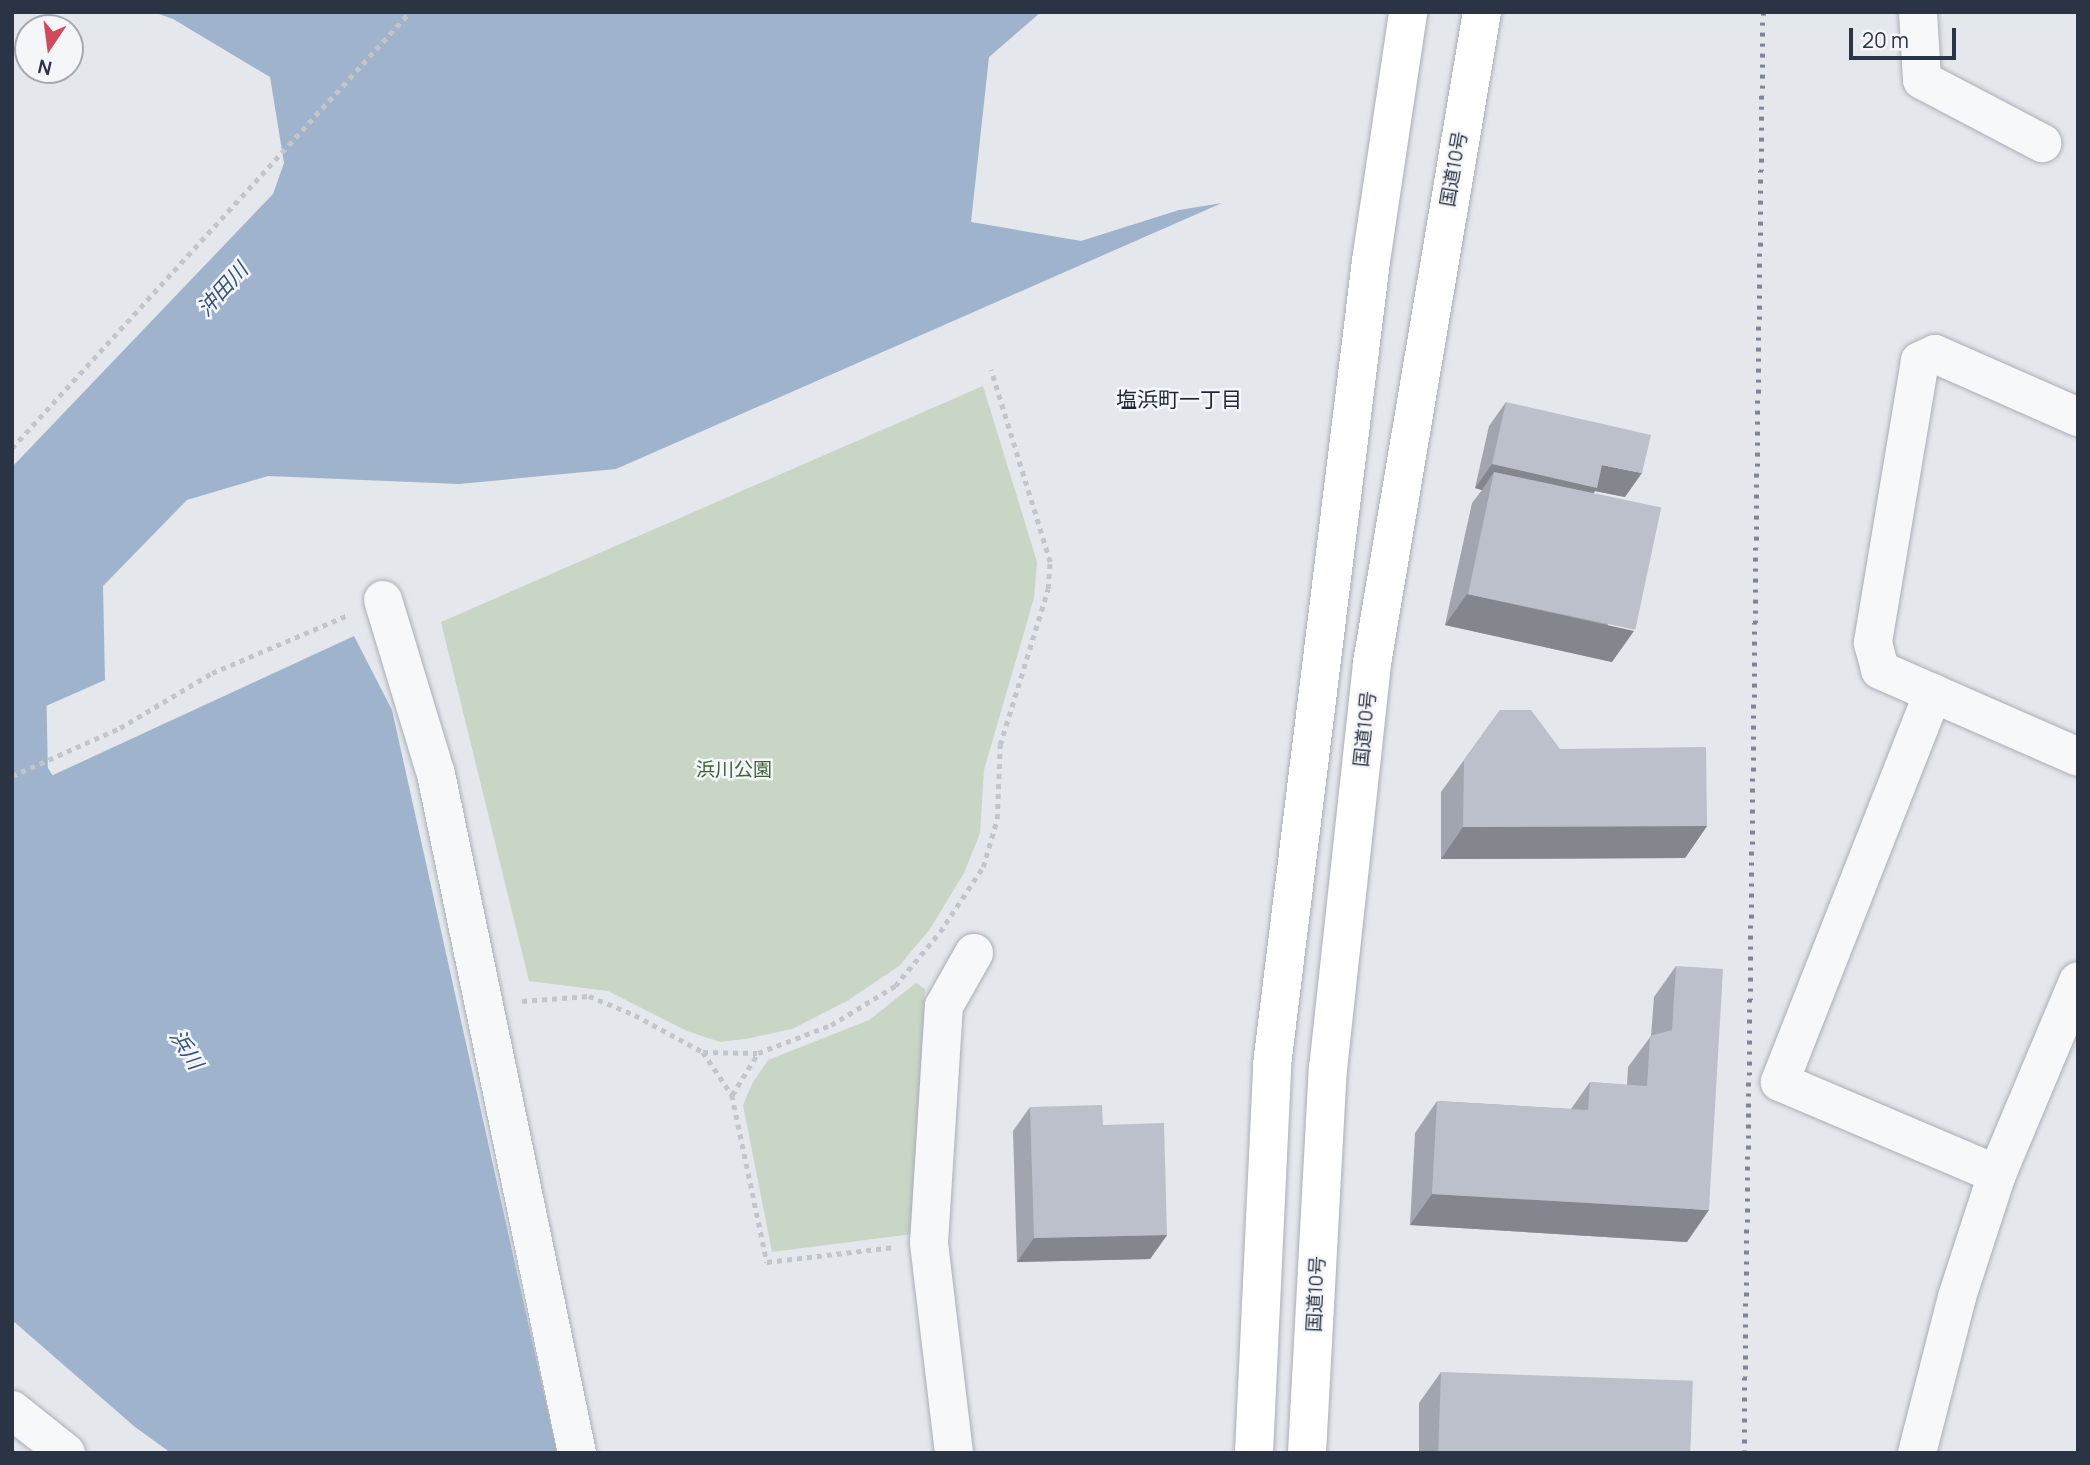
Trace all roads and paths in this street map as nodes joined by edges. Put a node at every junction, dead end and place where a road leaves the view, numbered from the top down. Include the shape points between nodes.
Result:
1 (410, 12) edge
2 (1408, 12) edge
3 (1482, 12) edge
4 (1918, 12) edge
5 (2042, 143) dead end
6 (991, 370) dead end
7 (2078, 417) edge
8 (12, 448) edge
9 (383, 600) joint
10 (1933, 693) junction
11 (2078, 757) edge
12 (12, 776) edge
13 (974, 953) dead end
14 (2074, 997) edge
15 (483, 1010) junction
16 (703, 1052) junction
17 (758, 1053) junction
18 (732, 1095) junction
19 (1997, 1174) junction
20 (929, 1243) junction
21 (12, 1410) edge
22 (66, 1453) edge
23 (577, 1453) edge
24 (954, 1453) edge
25 (1254, 1453) edge
26 (1307, 1453) edge
27 (1917, 1453) edge

1 - 8 path
2 - 25 highway via 1371,261 1272,1065
3 - 26 highway, 国道10号 via 1372,663 1328,1069
4 - 5 street via 1922,80
6 - 17 path via 1050,562 1048,589 1000,745 997,819 984,867 940,932 895,986 831,1025
7 - 10 street via 1935,354 1920,361 1873,643 1880,670
9 - 12 path via 212,673 120,728
9 - 15 street via 436,774
10 - 11 street
10 - 19 street via 1780,1082
13 - 20 street via 944,1006
14 - 19 street
15 - 16 path via 535,997 589,996
15 - 23 street
16 - 17 path
16 - 18 path
17 - 18 path
18 - 20 path via 767,1262
19 - 27 street via 1954,1309
20 - 24 street
21 - 22 street

